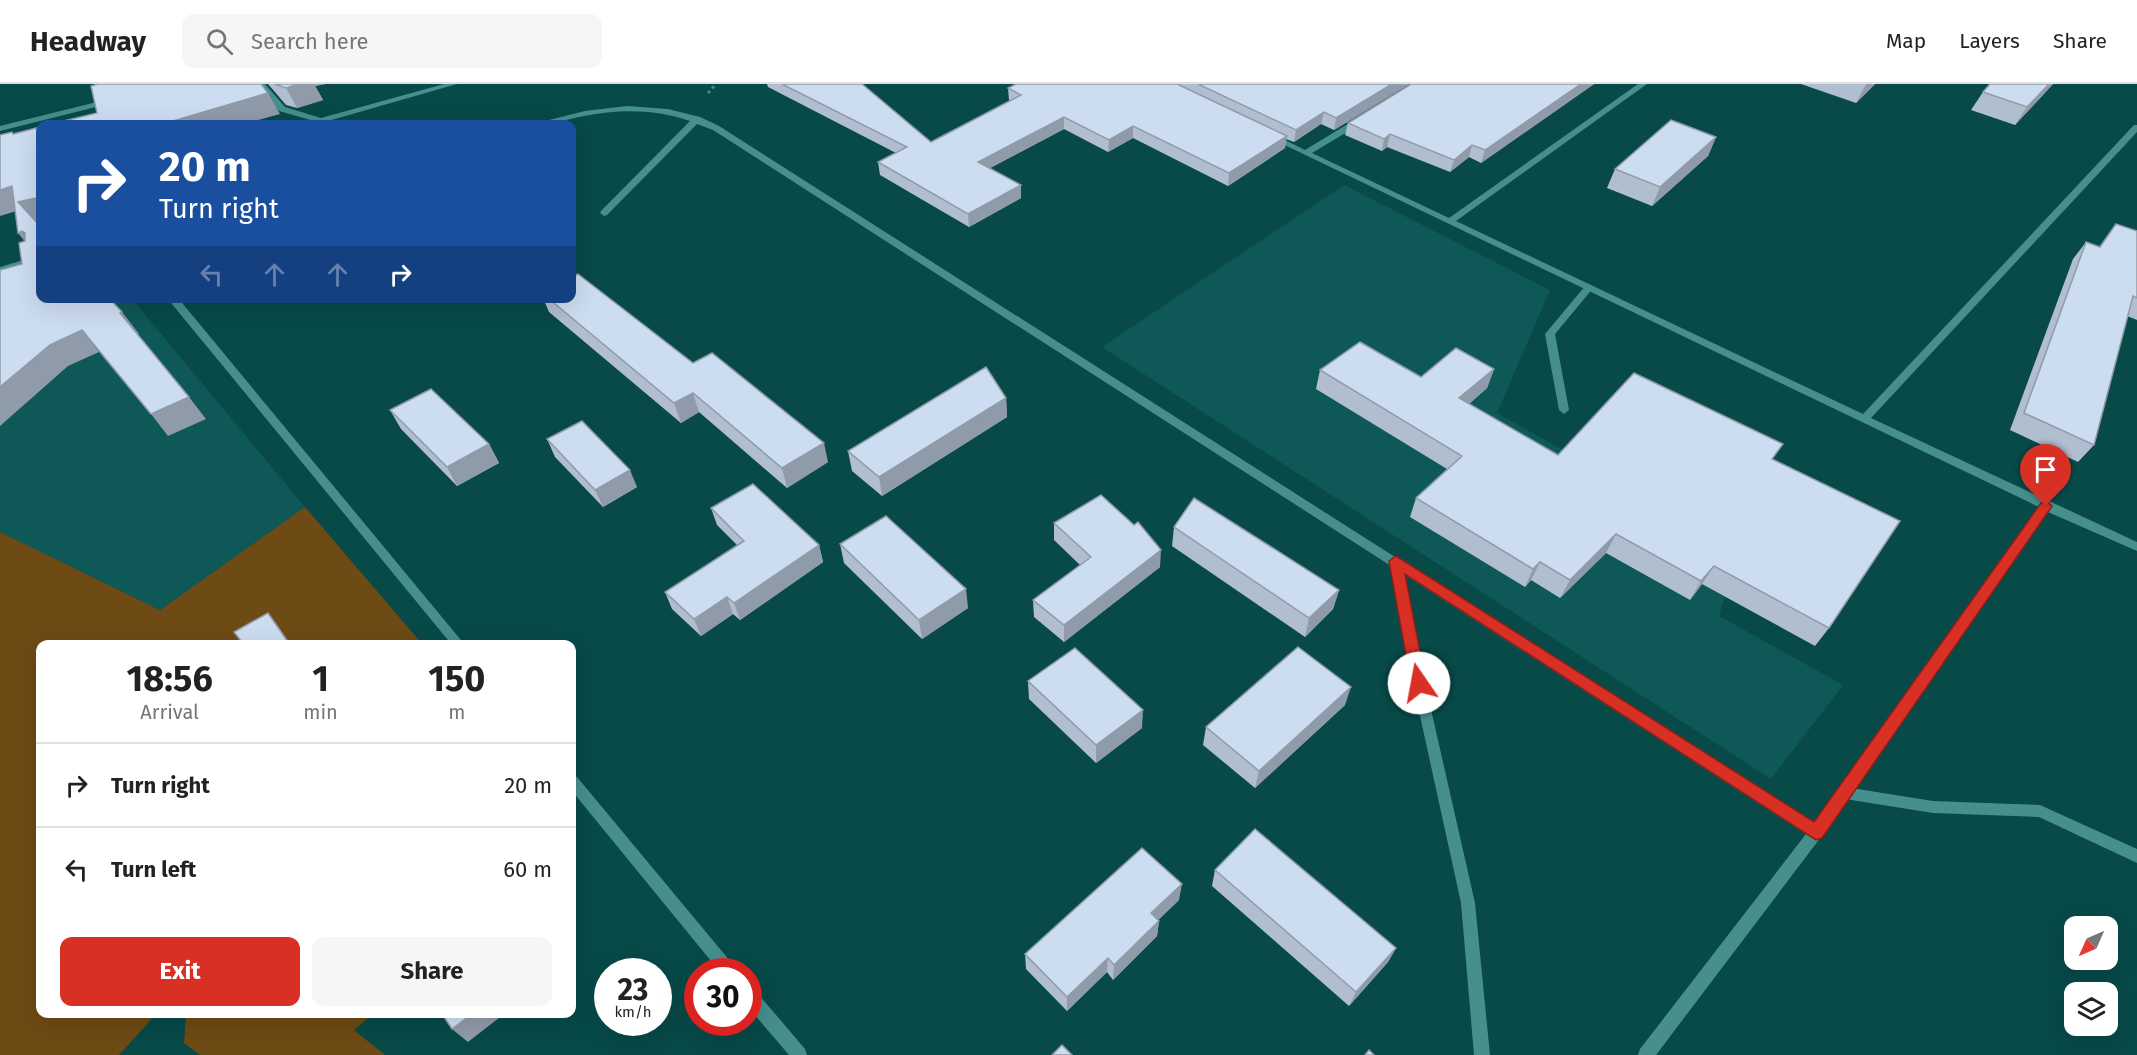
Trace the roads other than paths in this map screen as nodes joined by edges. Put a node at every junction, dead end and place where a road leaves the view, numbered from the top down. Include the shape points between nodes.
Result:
1 (261, 84) edge
2 (453, 84) edge
3 (1643, 84) edge
4 (123, 98) edge
5 (1368, 115) edge
6 (697, 119) junction
7 (318, 120) edge
8 (325, 120) edge
9 (554, 120) edge
10 (2137, 127) edge
11 (0, 129) edge
12 (1264, 133) edge
13 (1306, 153) junction
14 (604, 213) dead end
15 (1450, 221) junction
16 (36, 259) edge
17 (0, 270) edge
18 (1589, 287) junction
19 (176, 303) edge
20 (1564, 410) dead end
21 (1865, 418) junction
22 (2046, 506) junction
23 (2137, 547) edge
24 (1396, 561) junction
25 (455, 640) edge
26 (576, 786) edge
27 (1845, 792) junction
28 (1816, 832) junction
29 (2137, 856) edge
30 (718, 958) edge
31 (762, 1011) edge
32 (799, 1055) edge
33 (1482, 1055) edge
34 (1646, 1055) edge

1 - 7 street via 282,109
2 - 8 street
3 - 15 street
4 - 11 street
5 - 13 street
6 - 9 street via 662,108 626,107
6 - 14 street
6 - 24 street
10 - 21 street
12 - 13 street
13 - 15 street
15 - 18 street
16 - 17 street
18 - 20 street via 1550,334
18 - 21 street
19 - 25 street
21 - 22 street
22 - 23 street
22 - 27 street
24 - 28 street
24 - 33 street via 1468,903
26 - 30 street
27 - 28 street
27 - 29 street via 1933,807 2040,811
28 - 34 street
31 - 32 street

